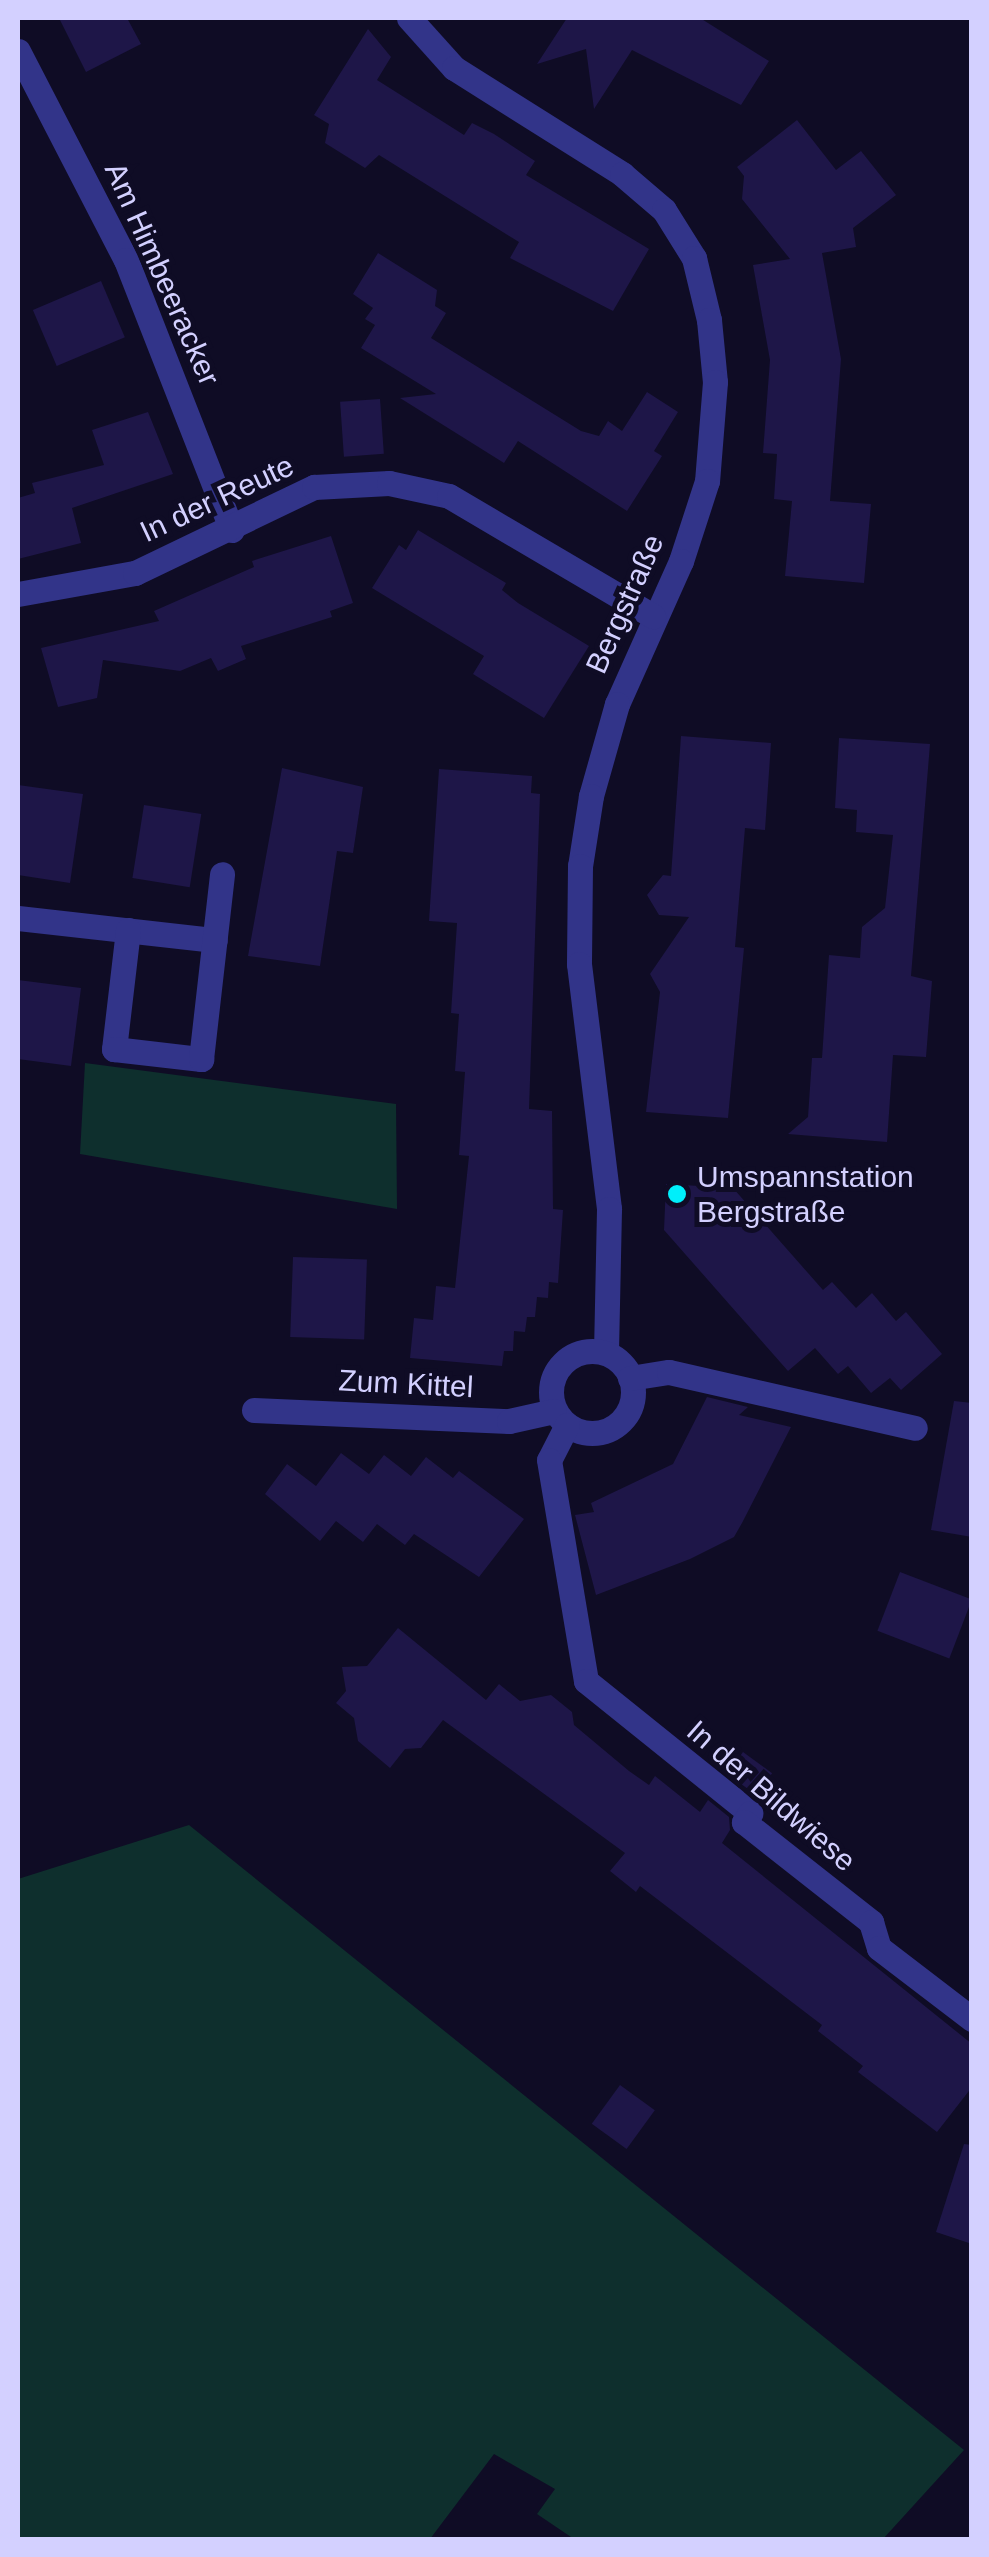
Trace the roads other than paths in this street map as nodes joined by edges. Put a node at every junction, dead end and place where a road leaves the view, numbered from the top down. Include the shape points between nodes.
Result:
1 (409, 18) edge
2 (18, 52) edge
3 (232, 530) junction
4 (18, 594) edge
5 (652, 616) junction
6 (222, 874) dead end
7 (18, 918) edge
8 (128, 930) junction
9 (215, 940) junction
10 (606, 1353) junction
11 (630, 1378) junction
12 (254, 1410) dead end
13 (561, 1418) junction
14 (915, 1428) dead end
15 (972, 2019) edge

1 - 5 street, Bergstraße via 454,68 649,195 694,258 713,364 711,460 692,532
2 - 3 street, Am Himbeeracker via 126,260
3 - 4 street, In der Reute via 135,573
3 - 5 street, In der Reute via 314,488 422,487 489,517
5 - 10 street, Bergstraße via 601,758 580,866 582,1000 609,1209
6 - 9 street
7 - 8 street
8 - 9 street
8 - 9 street via 114,1049 201,1059
10 - 11 street
10 - 13 street via 581,1352 556,1370
11 - 13 street via 632,1402 614,1426 597,1433
11 - 14 street via 669,1372
12 - 13 street, Zum Kittel
13 - 15 street, In der Bildwiese via 549,1460 577,1656 601,1698 750,1813 744,1822 871,1922 879,1948

